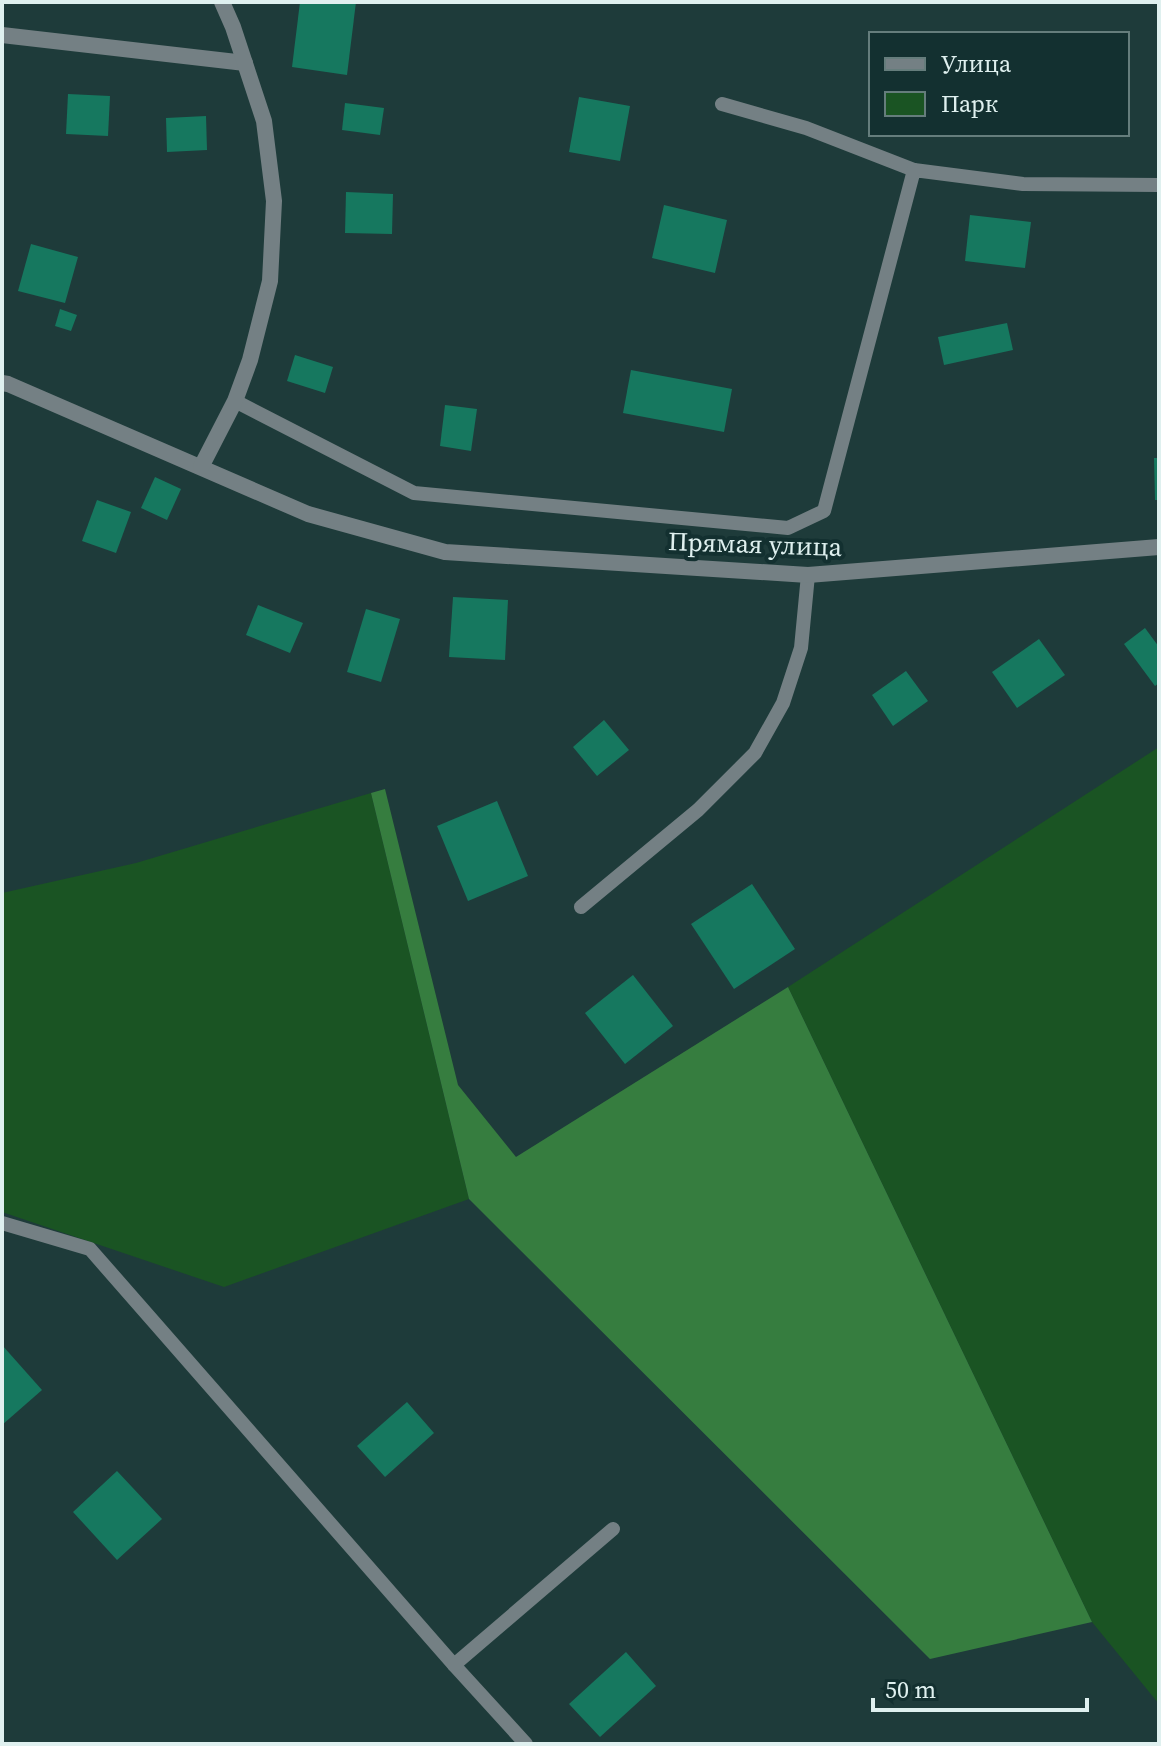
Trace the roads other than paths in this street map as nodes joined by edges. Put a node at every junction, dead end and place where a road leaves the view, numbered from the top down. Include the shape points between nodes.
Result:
1 (222, 2) edge
2 (2, 35) edge
3 (245, 63) junction
4 (722, 104) dead end
5 (914, 170) junction
6 (1159, 185) edge
7 (2, 383) edge
8 (235, 401) junction
9 (201, 467) junction
10 (1159, 547) edge
11 (808, 575) junction
12 (581, 907) dead end
13 (2, 1223) edge
14 (613, 1529) dead end
15 (454, 1665) junction
16 (526, 1744) edge

1 - 3 street
2 - 3 street
3 - 8 street via 264,121 274,201 270,281
4 - 5 lane via 806,128
5 - 6 lane via 1023,184
5 - 8 lane via 824,511 788,528 414,493
7 - 9 street, Прямая улица
8 - 9 street
9 - 11 street, Прямая улица via 308,514 445,552
10 - 11 street, Прямая улица
11 - 12 lane via 801,648 783,703 755,753 698,810
13 - 15 lane via 90,1249
14 - 15 lane
15 - 16 lane

